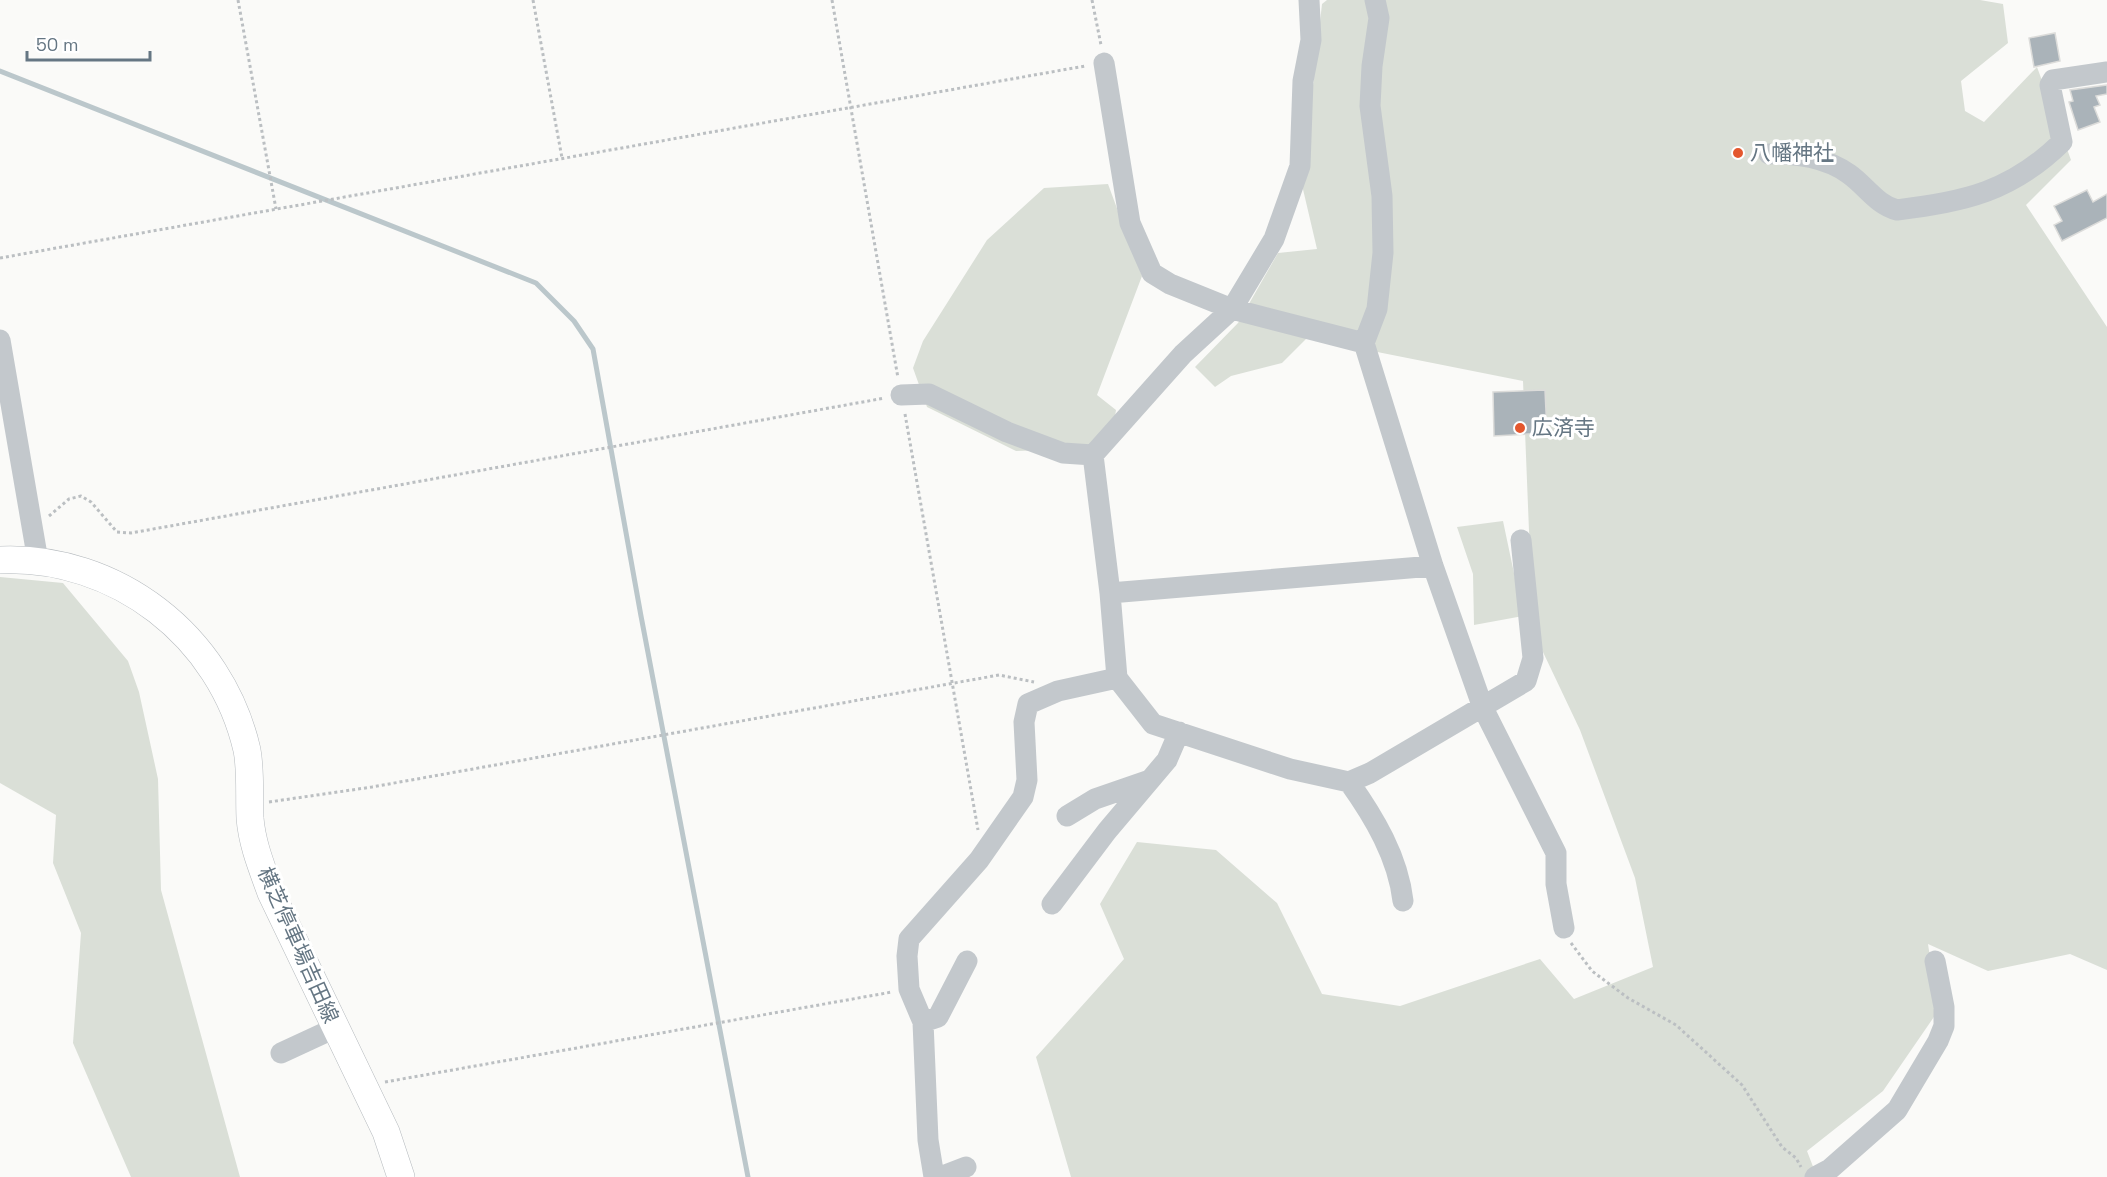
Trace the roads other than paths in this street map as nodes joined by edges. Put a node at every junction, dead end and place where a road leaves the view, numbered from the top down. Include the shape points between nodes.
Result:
1 (1309, 0) edge
2 (1375, 0) edge
3 (1104, 63) road end
4 (2107, 72) edge
5 (1769, 154) dead end
6 (1232, 309) junction
7 (0, 340) edge
8 (1364, 343) junction
9 (901, 395) road end
10 (1093, 455) junction
11 (1521, 540) dead end
12 (0, 560) edge
13 (38, 561) junction
14 (1433, 566) junction
15 (1110, 593) junction
16 (1117, 678) junction
17 (1483, 708) junction
18 (1179, 732) junction
19 (1150, 780) junction
20 (1349, 782) junction
21 (1067, 816) dead end
22 (1402, 902) dead end
23 (1052, 904) dead end
24 (1564, 928) road end
25 (967, 961) dead end
26 (1935, 961) dead end
27 (923, 1022) junction
28 (335, 1028) junction
29 (281, 1053) dead end
30 (966, 1167) dead end
31 (1808, 1172) edge
32 (401, 1177) edge
33 (934, 1177) edge
34 (940, 1177) edge

1 - 6 street via 1311,40 1303,81 1300,166 1274,239
2 - 8 street via 1379,18 1370,106 1382,196 1383,253 1377,309
3 - 6 street via 1130,223 1152,273
4 - 5 street via 2051,82 2062,142 2030,171 1972,198 1897,210 1887,208 1836,166 1789,153
6 - 8 street
6 - 10 street via 1183,354
7 - 13 street
8 - 14 street
9 - 10 street via 929,394 1006,432 1063,453
10 - 15 street
11 - 17 street via 1533,658 1526,681
12 - 13 main road, 横芝停車場吉田線
13 - 28 main road, 横芝停車場吉田線 via 97,575 131,591 193,643 225,691 247,752 254,846 271,893
14 - 15 street
14 - 17 street
15 - 16 street
16 - 18 street via 1153,724
16 - 27 street via 1058,691 1028,704 1024,722 1027,780 1023,796 983,855 909,939 909,988
17 - 20 street
17 - 24 street via 1556,853 1556,884
18 - 19 street via 1167,760
18 - 20 street via 1290,769
19 - 21 street via 1095,799
19 - 23 street
20 - 22 street via 1373,816 1389,850
25 - 27 street via 938,1017
26 - 31 street via 1944,1026 1897,1110 1840,1162
27 - 33 street via 928,1140
28 - 29 street
28 - 32 main road, 横芝停車場吉田線 via 386,1132
30 - 34 street

